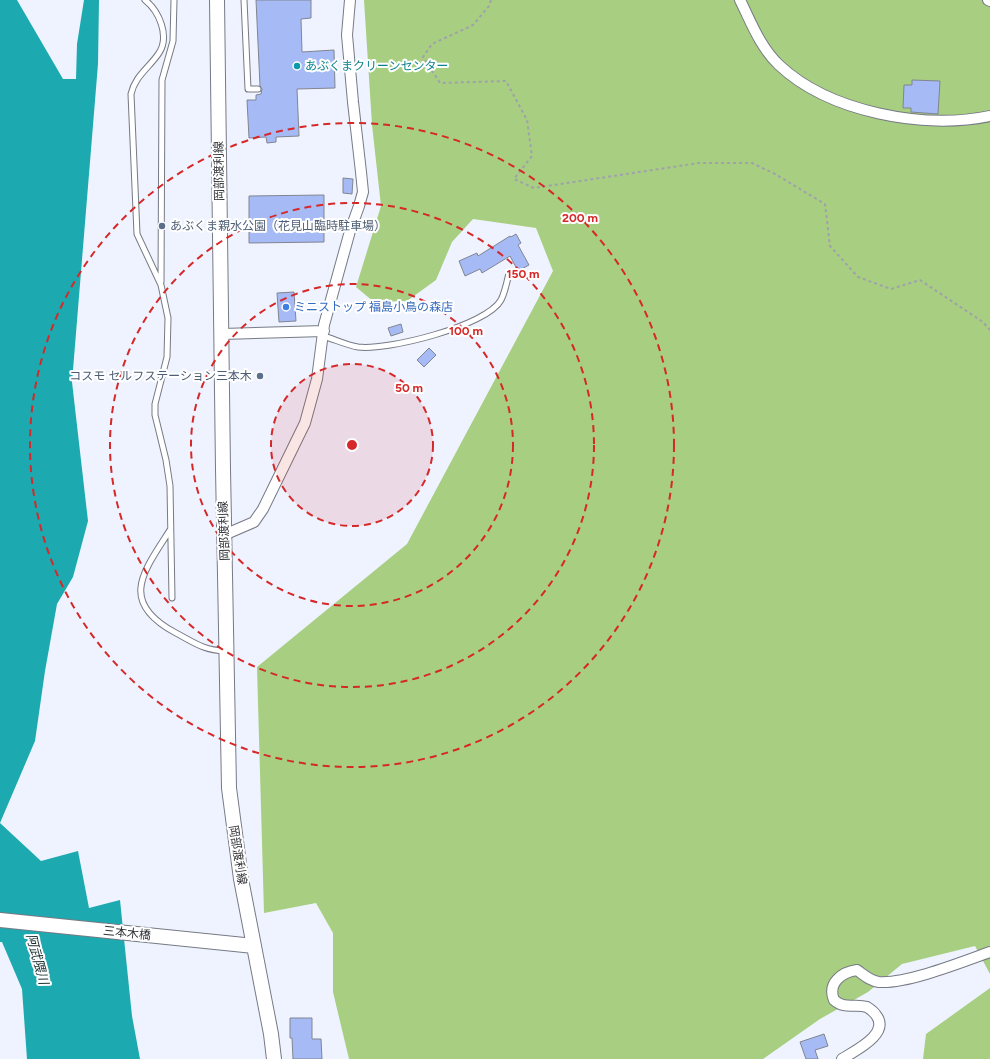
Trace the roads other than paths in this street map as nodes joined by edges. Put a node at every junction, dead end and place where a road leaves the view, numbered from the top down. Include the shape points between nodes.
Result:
1 (144, 0) edge
2 (174, 0) edge
3 (217, 0) edge
4 (244, 0) edge
5 (350, 0) edge
6 (740, 0) edge
7 (258, 89) dead end
8 (990, 116) edge
9 (509, 273) dead end
10 (161, 285) junction
11 (323, 333) junction
12 (222, 334) junction
13 (170, 529) junction
14 (224, 535) junction
15 (172, 598) dead end
16 (228, 651) junction
17 (0, 920) edge
18 (254, 946) junction
19 (990, 952) edge
20 (274, 1059) edge
21 (842, 1059) edge

1 - 10 lane via 159,18 163,40 160,51 138,77 131,94 137,234
2 - 10 lane via 173,41 162,80
3 - 12 main road, 岡部渡利線
4 - 7 lane via 248,89
5 - 11 street via 347,35 363,192
6 - 8 street via 761,43 778,64 800,83 827,96 897,118 939,122
9 - 11 lane via 501,300 488,314 467,324 409,341 372,347 358,346
10 - 13 lane via 168,318 167,357 155,404 155,415 170,486
11 - 12 street
11 - 14 street via 317,379 305,423 284,469 254,522
12 - 14 main road, 岡部渡利線
13 - 15 lane
13 - 16 lane via 146,566 141,580 140,593 143,603 151,616 170,630 208,650
14 - 16 main road, 岡部渡利線
16 - 18 main road, 岡部渡利線 via 229,788 235,841
17 - 18 main road, 三本木橋
18 - 20 main road, 岡部渡利線
19 - 21 street via 921,975 887,981 869,979 857,970 842,974 832,989 834,1000 845,1006 867,1007 878,1017 880,1023 874,1038

